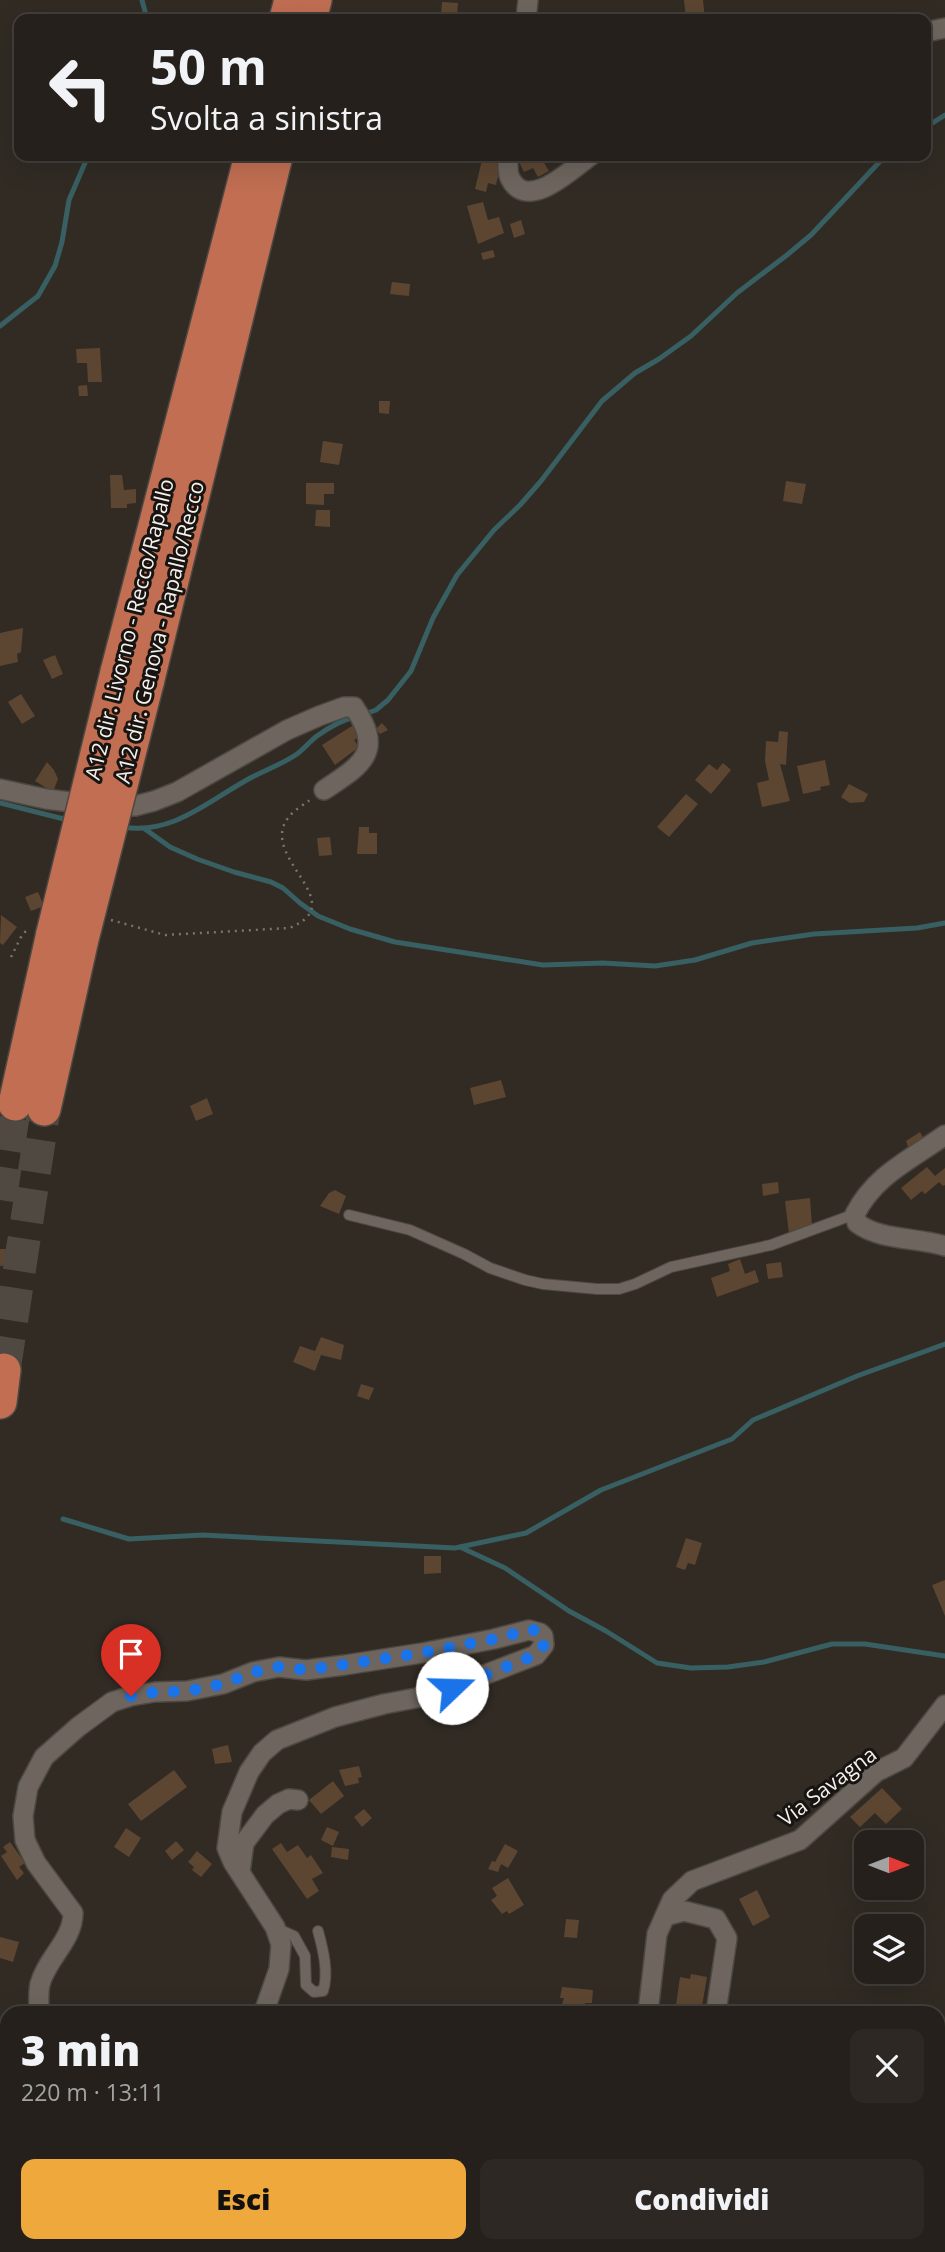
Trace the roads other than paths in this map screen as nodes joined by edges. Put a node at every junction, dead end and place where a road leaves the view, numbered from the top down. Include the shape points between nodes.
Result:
1 (250, 161) edge
2 (275, 161) edge
3 (508, 161) edge
4 (583, 161) edge
5 (132, 678) junction
6 (0, 789) edge
7 (324, 790) road end
8 (30, 1106) tunnel mouth
9 (945, 1135) edge
10 (855, 1214) junction
11 (349, 1215) dead end
12 (945, 1246) edge
13 (4, 1370) dead end
14 (0, 1402) edge
15 (945, 1705) edge
16 (299, 1800) dead end
17 (240, 1872) junction
18 (665, 1916) junction
19 (275, 1927) junction
20 (318, 1931) dead end
21 (39, 2006) edge
22 (266, 2006) edge
23 (649, 2006) edge
24 (717, 2006) edge

1 - 5 highway, A12 dir. Livorno - Recco/Rapallo
2 - 5 highway, A12 dir. Genova - Rapallo/Recco
3 - 4 street via 509,177 527,191 554,183
5 - 8 highway, A12 dir. Genova - Rapallo/Recco, bridge via 57,932
6 - 7 street via 95,805 154,802 287,730 354,707 370,742 366,758
9 - 10 street via 891,1171 871,1189
10 - 11 lane via 771,1245 671,1267 619,1289 525,1280 410,1230
10 - 12 street via 857,1223 866,1229
13 - 14 highway
15 - 18 street, Via Savagna via 904,1758 876,1772 800,1840 692,1881 672,1900
16 - 17 street via 289,1799 265,1815 244,1843
17 - 19 street
17 - 21 street via 227,1848 232,1812 249,1772 277,1741 335,1717 472,1681 536,1655 544,1645 543,1636 529,1630 345,1665 306,1670 279,1667 223,1684 112,1702 44,1757 28,1787 25,1840 73,1913 70,1932 40,1985
18 - 23 street, Via Savagna via 657,1934
18 - 24 street via 684,1911 716,1919 727,1938
19 - 20 lane via 293,1936 305,1956 306,1985 314,1992 323,1991 325,1984
19 - 22 street via 281,1944 279,1969

